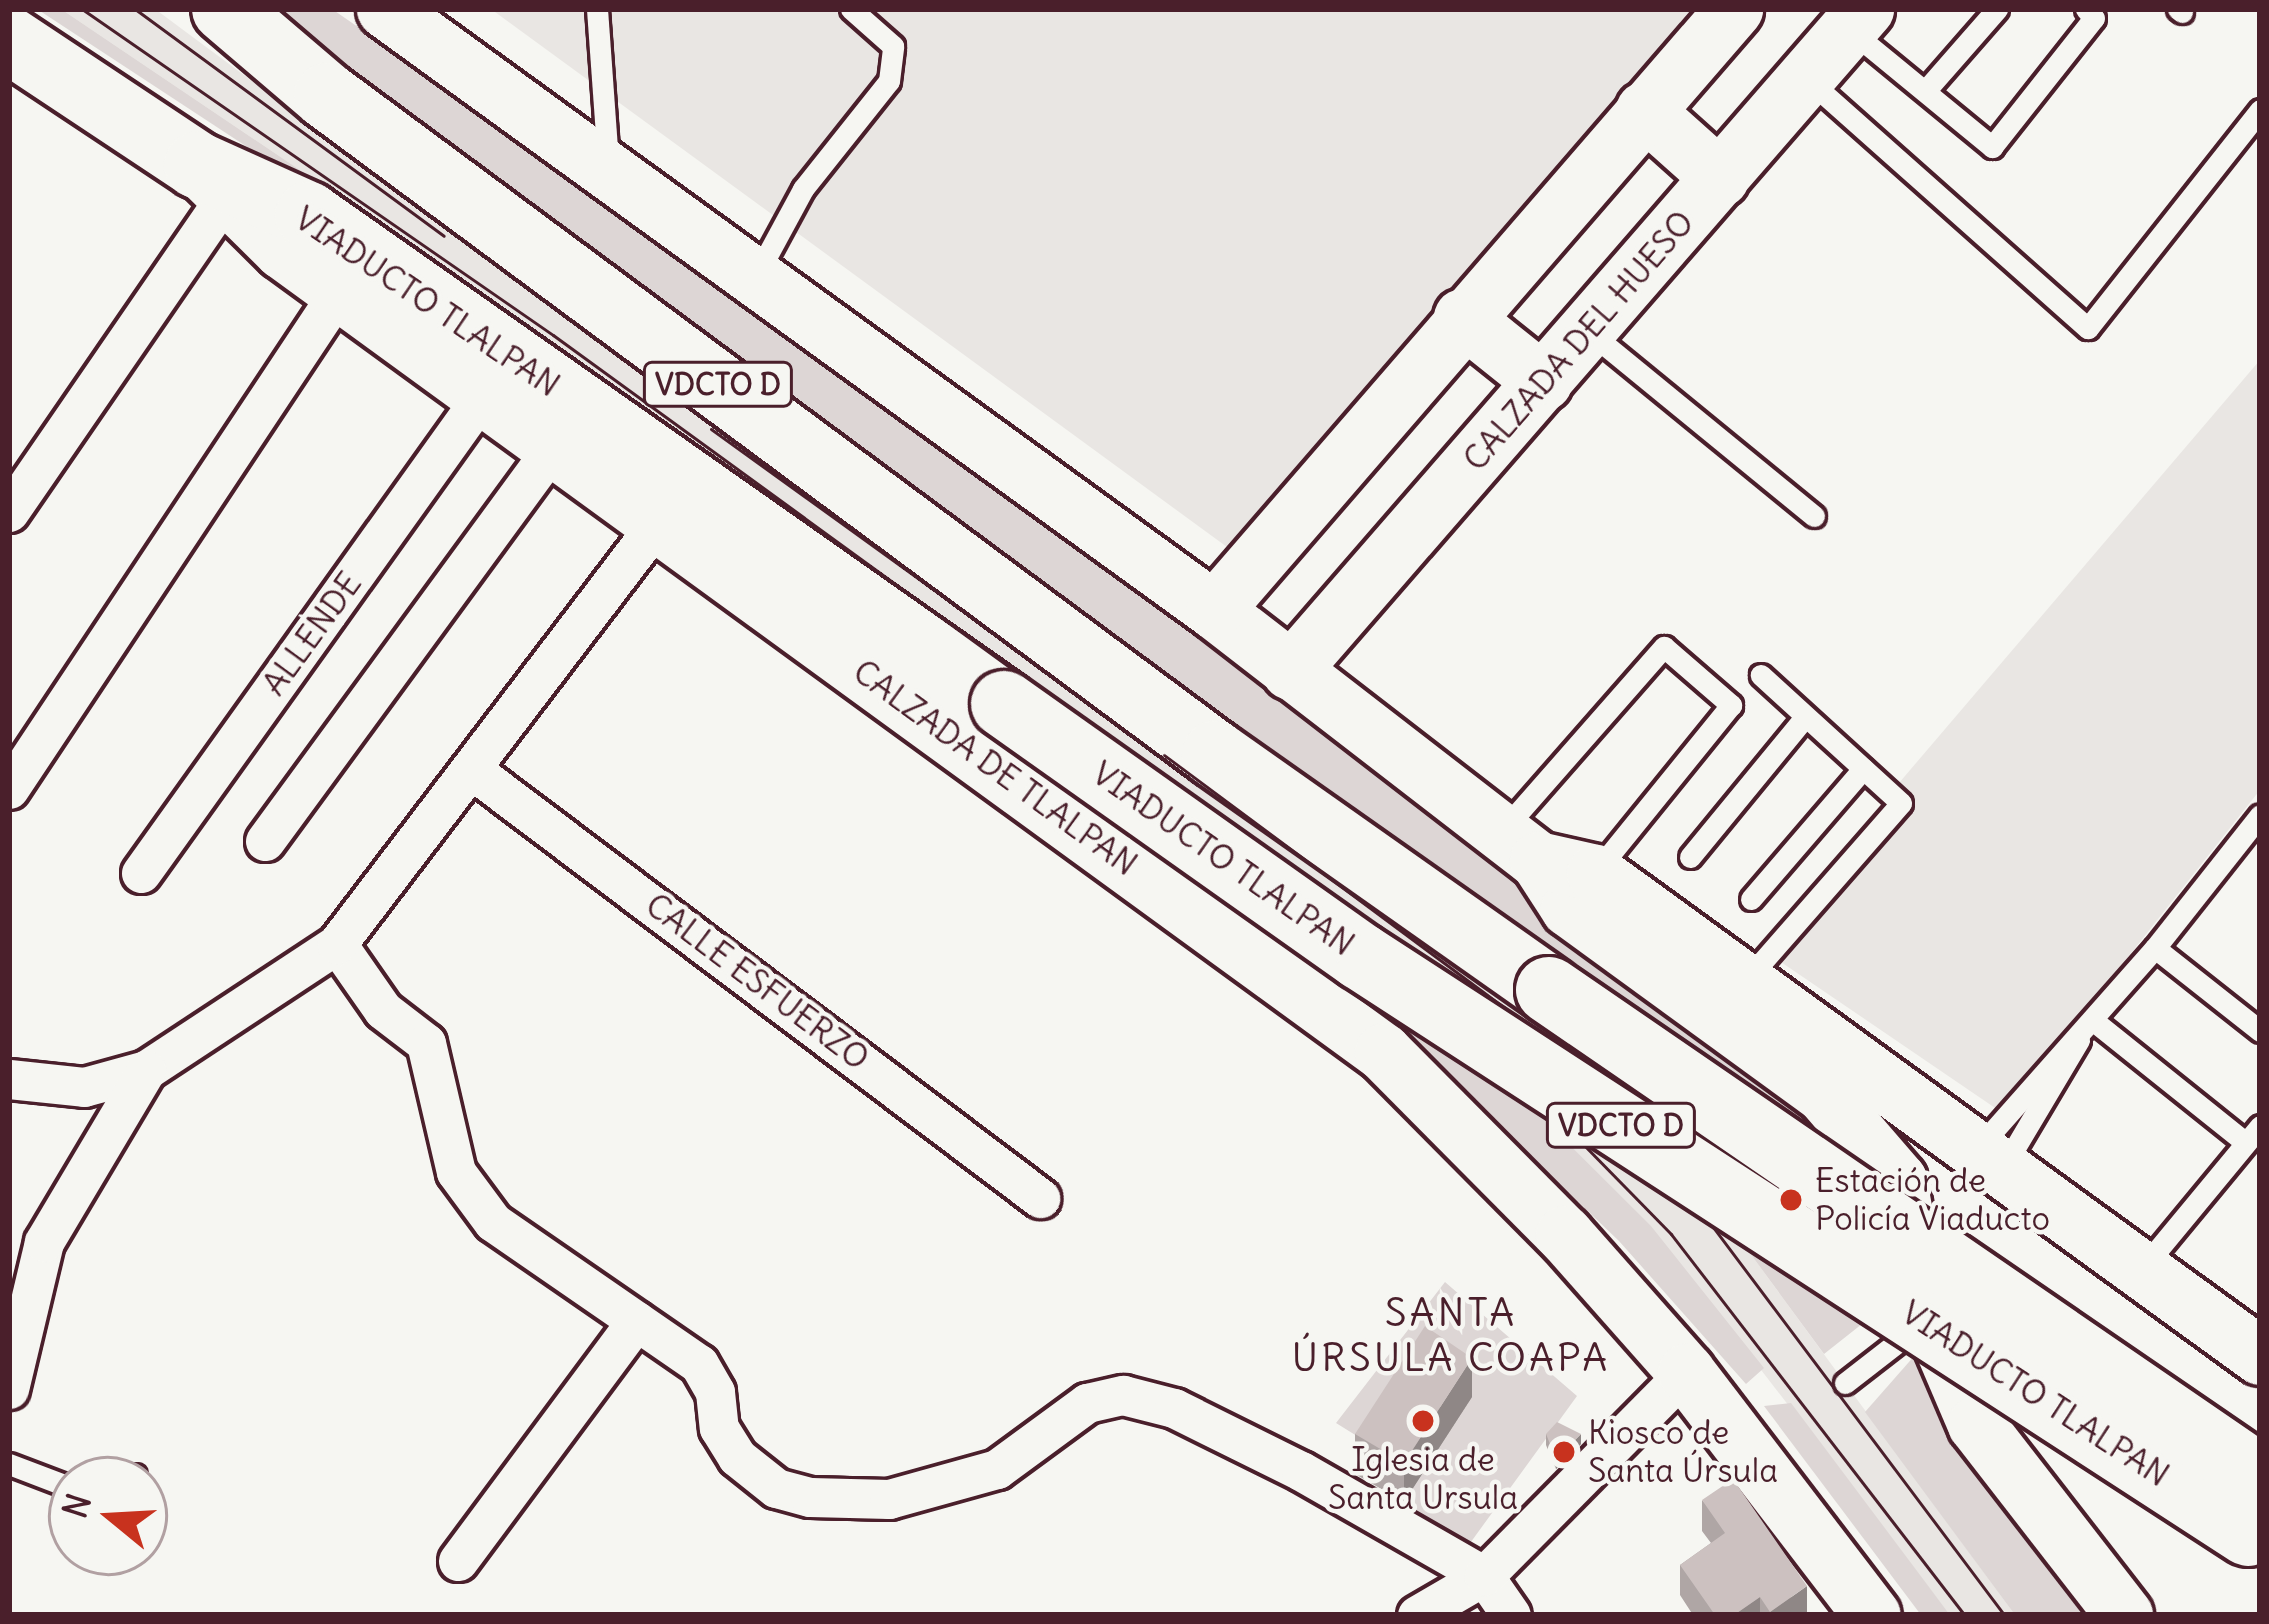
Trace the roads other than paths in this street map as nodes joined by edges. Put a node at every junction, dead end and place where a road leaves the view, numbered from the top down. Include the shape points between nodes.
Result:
1 (224, 9) edge
2 (385, 9) edge
3 (597, 9) edge
4 (851, 9) edge
5 (1734, 9) edge
6 (1997, 9) edge
7 (2086, 9) edge
8 (1857, 19) edge
9 (10, 43) edge
10 (1806, 78) junction
11 (1927, 90) junction
12 (1644, 110) junction
13 (2260, 110) edge
14 (608, 169) junction
15 (1720, 178) junction
16 (211, 181) junction
17 (756, 276) junction
18 (340, 290) junction
19 (1462, 316) junction
20 (1587, 331) junction
21 (1543, 382) junction
22 (483, 395) junction
23 (553, 447) junction
24 (9, 512) edge
25 (1814, 517) dead end
26 (658, 522) junction
27 (1214, 610) junction
28 (1290, 671) junction
29 (1761, 675) dead end
30 (1805, 717) junction
31 (471, 769) junction
32 (1863, 769) junction
33 (9, 790) edge
34 (2260, 815) edge
35 (266, 841) dead end
36 (1520, 845) junction
37 (1690, 857) dead end
38 (141, 873) dead end
39 (1595, 874) junction
40 (1751, 899) dead end
41 (338, 944) junction
42 (2155, 948) junction
43 (1744, 983) junction
44 (2095, 1022) junction
45 (2260, 1031) edge
46 (2079, 1040) junction
47 (146, 1070) junction
48 (9, 1079) edge
49 (2253, 1135) edge
50 (1987, 1162) junction
51 (1040, 1198) dead end
52 (2140, 1271) junction
53 (1930, 1317) junction
54 (636, 1321) junction
55 (2260, 1355) edge
56 (1686, 1372) junction
57 (1845, 1383) dead end
58 (9, 1389) edge
59 (9, 1464) edge
60 (48, 1479) edge
61 (2256, 1517) edge
62 (458, 1561) dead end
63 (1484, 1576) junction
64 (1417, 1615) edge
65 (1511, 1615) edge
66 (1872, 1615) edge
67 (2125, 1615) edge

1 - 61 highway, VIADUCTO TLALPAN / VDCTO D, bridge via 327,96
2 - 14 main road
3 - 14 lane
4 - 17 lane via 893,46 889,81 803,189
5 - 12 main road
6 - 11 lane
7 - 11 lane via 2094,18 1992,147
8 - 10 main road, CALZADA DEL HUESO
8 - 11 lane
9 - 16 highway, CALZADA DE TLALPAN
10 - 13 lane via 2088,328
10 - 15 main road, CALZADA DEL HUESO
12 - 15 main road
12 - 19 main road
14 - 17 main road
15 - 20 main road, CALZADA DEL HUESO
16 - 18 main road, CALZADA DE TLALPAN
16 - 24 street
16 - 61 highway, VIADUCTO TLALPAN / VDCTO D, bridge via 308,215 1360,956
17 - 27 main road
18 - 22 main road, CALZADA DE TLALPAN
18 - 33 street
19 - 21 main road
19 - 27 main road
20 - 21 main road, CALZADA DEL HUESO
20 - 25 lane
21 - 28 main road, CALZADA DEL HUESO
22 - 23 main road, CALZADA DE TLALPAN
22 - 38 street, ALLENDE
23 - 26 main road, CALZADA DE TLALPAN
23 - 35 street
26 - 31 street
26 - 56 main road, CALZADA DE TLALPAN via 1383,1052 1564,1234
27 - 28 main road
28 - 36 main road
29 - 30 lane
30 - 32 lane
30 - 37 lane
31 - 41 street
31 - 51 street, CALLE ESFUERZO
32 - 40 lane
32 - 43 lane via 1900,803
34 - 42 lane
36 - 39 main road
36 - 39 lane via 1664,647 1732,705
36 - 53 main road via 1569,908 1823,1093 1898,1180
39 - 43 main road
41 - 47 street
41 - 54 street via 383,1010 426,1043 456,1172 493,1222
42 - 44 lane
42 - 45 lane
43 - 50 main road
44 - 46 lane
44 - 49 lane
46 - 50 lane
46 - 50 lane via 2056,1054
47 - 48 street via 84,1087
47 - 58 street via 44,1242
49 - 52 lane
50 - 52 main road
52 - 55 main road
53 - 57 lane
53 - 67 main road via 1976,1424
54 - 62 street
54 - 63 street via 699,1364 715,1392 719,1429 737,1457 776,1488 889,1499 997,1469 1087,1403 1123,1395 1174,1408 1301,1471
56 - 63 street
56 - 66 main road, CALZADA DE TLALPAN
59 - 60 lane
63 - 64 street
63 - 65 street

